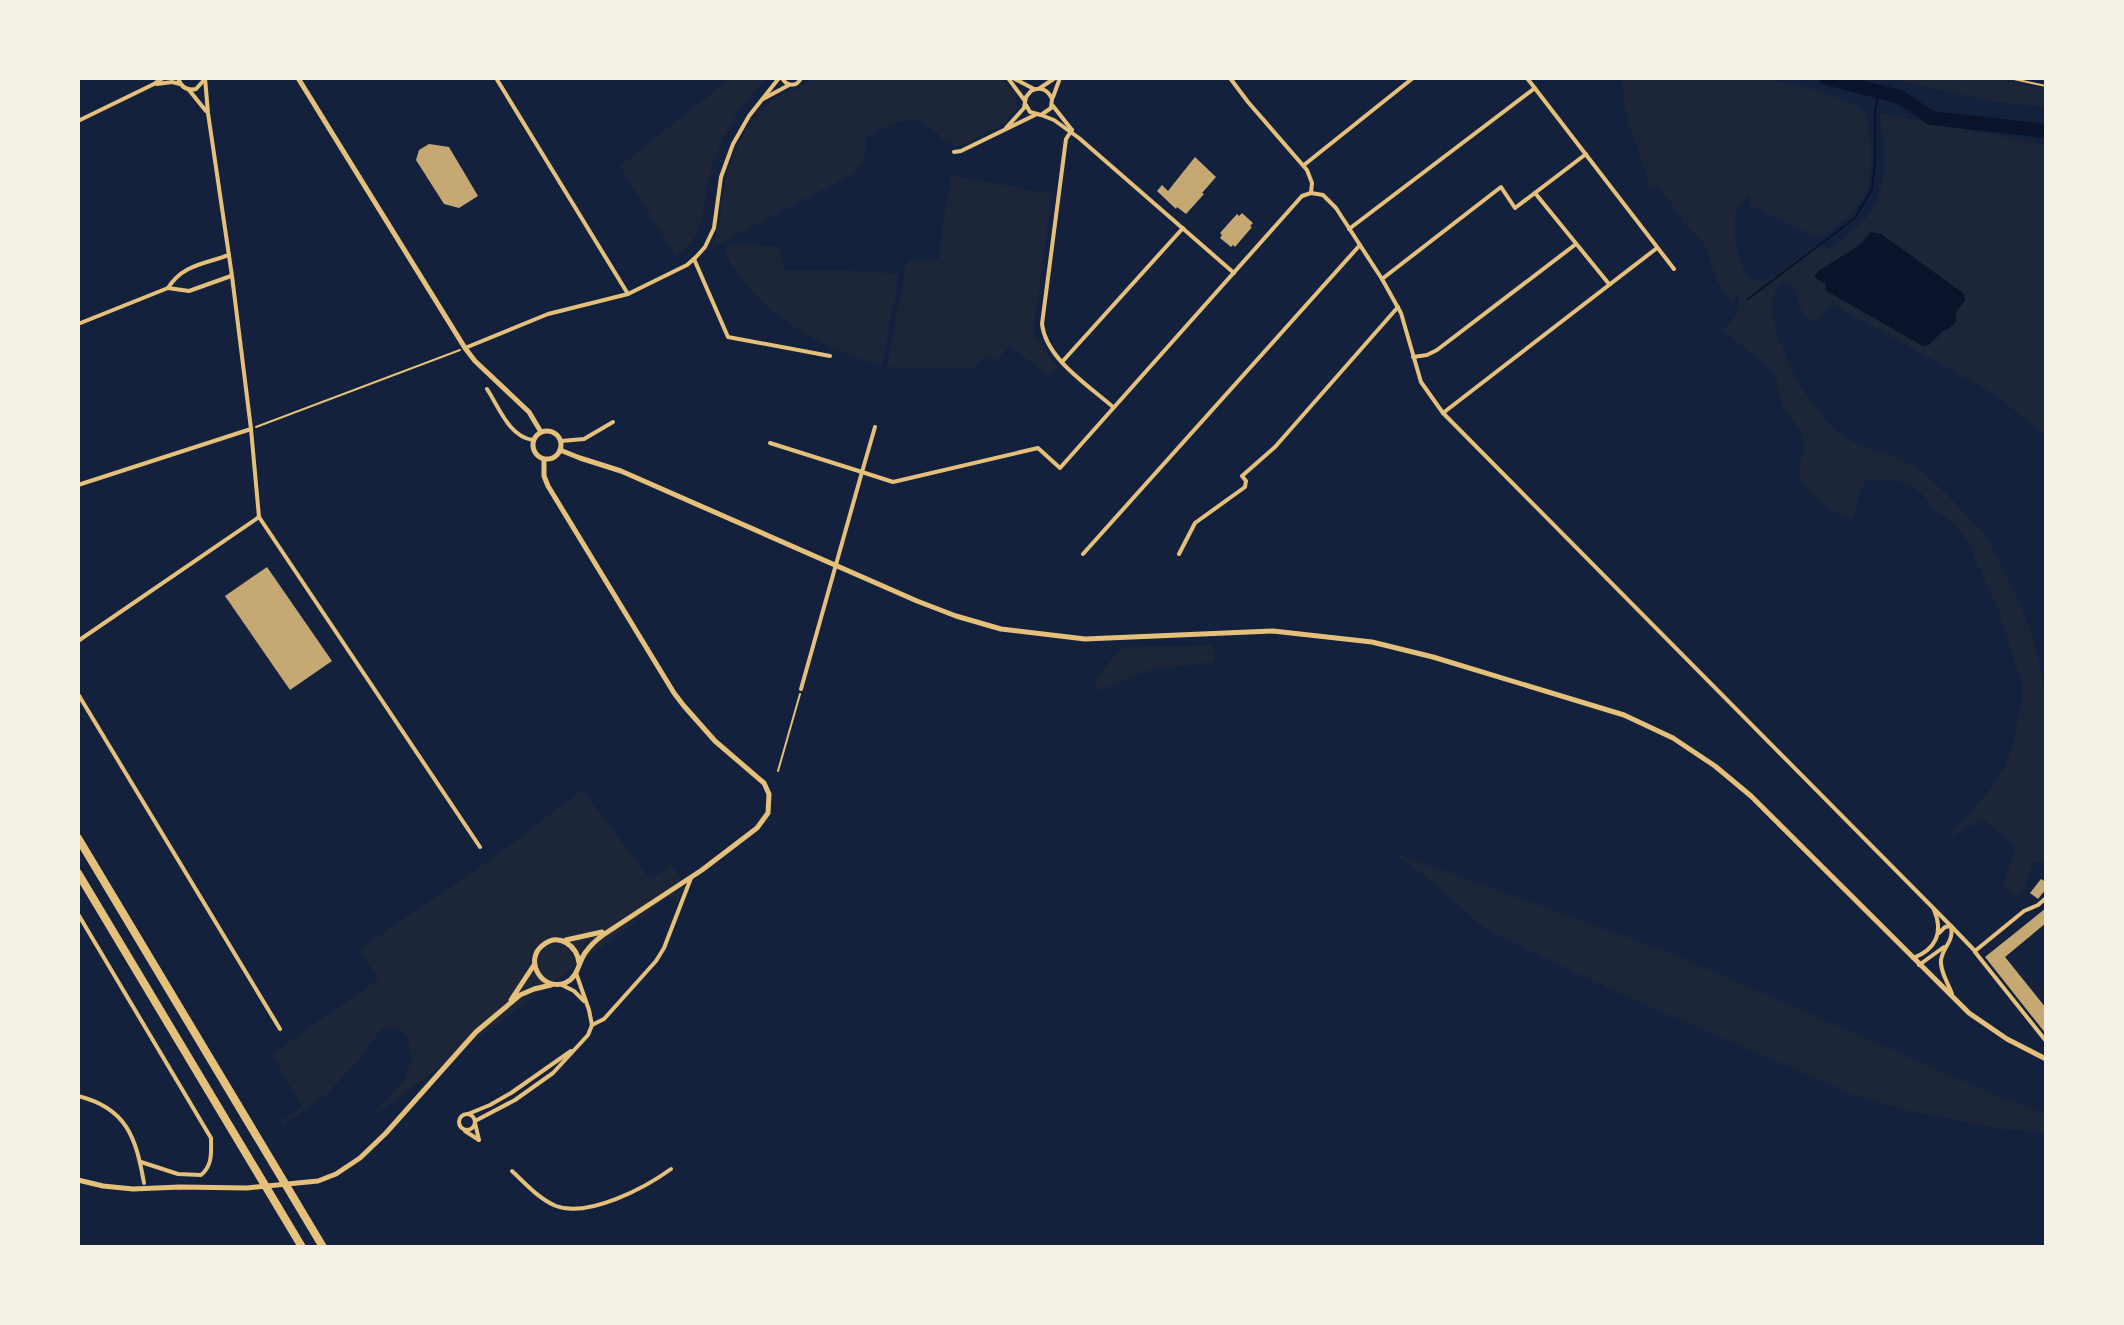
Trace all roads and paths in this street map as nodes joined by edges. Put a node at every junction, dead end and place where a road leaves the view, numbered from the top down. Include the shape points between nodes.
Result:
1 (204, 78) edge
2 (298, 78) edge
3 (496, 78) edge
4 (781, 78) edge
5 (801, 78) edge
6 (1010, 78) edge
7 (1057, 78) edge
8 (1230, 78) edge
9 (1413, 78) edge
10 (1527, 78) edge
11 (2009, 78) edge
12 (159, 80) edge
13 (180, 81) edge
14 (789, 85) junction
15 (2046, 86) edge
16 (1535, 88) junction
17 (189, 89) junction
18 (1036, 89) junction
19 (761, 101) junction
20 (1052, 102) junction
21 (1026, 103) junction
22 (208, 113) junction
23 (1038, 115) junction
24 (78, 121) edge
25 (1006, 128) junction
26 (1071, 131) junction
27 (954, 152) dead end
28 (1586, 154) junction
29 (1304, 165) junction
30 (1311, 193) junction
31 (1535, 193) junction
32 (1183, 228) junction
33 (1349, 229) junction
34 (1576, 244) junction
35 (1360, 245) junction
36 (1657, 248) junction
37 (229, 255) junction
38 (694, 259) junction
39 (1674, 269) dead end
40 (1234, 273) junction
41 (232, 276) junction
42 (1382, 279) junction
43 (1609, 284) junction
44 (168, 288) junction
45 (628, 294) junction
46 (1398, 307) junction
47 (78, 324) edge
48 (465, 348) junction
49 (830, 356) dead end
50 (1413, 357) junction
51 (1062, 362) junction
52 (487, 389) dead end
53 (1113, 407) junction
54 (1443, 413) junction
55 (613, 422) dead end
56 (875, 427) dead end
57 (251, 429) junction
58 (541, 432) junction
59 (533, 440) junction
60 (561, 441) junction
61 (770, 443) dead end
62 (560, 450) junction
63 (544, 460) junction
64 (862, 472) junction
65 (78, 485) edge
66 (259, 517) junction
67 (1083, 554) dead end
68 (1179, 554) dead end
69 (835, 566) junction
70 (78, 641) edge
71 (801, 689) joint
72 (78, 694) edge
73 (778, 771) dead end
74 (78, 838) edge
75 (480, 847) dead end
76 (78, 873) edge
77 (691, 878) junction
78 (2046, 898) edge
79 (1933, 908) junction
80 (78, 914) edge
81 (614, 926) junction
82 (1951, 926) junction
83 (1939, 933) junction
84 (563, 941) junction
85 (1951, 941) junction
86 (1967, 943) junction
87 (1975, 951) junction
88 (1913, 958) junction
89 (579, 963) junction
90 (534, 964) junction
91 (1919, 965) junction
92 (576, 973) junction
93 (553, 984) junction
94 (560, 984) junction
95 (1955, 1000) junction
96 (510, 1002) junction
97 (587, 1003) junction
98 (592, 1025) junction
99 (280, 1029) dead end
100 (2046, 1041) edge
101 (573, 1050) junction
102 (2046, 1059) edge
103 (78, 1096) edge
104 (468, 1114) junction
105 (475, 1122) junction
106 (463, 1129) junction
107 (141, 1162) junction
108 (671, 1169) dead end
109 (512, 1171) dead end
110 (78, 1180) edge
111 (144, 1183) dead end
112 (302, 1247) edge
113 (323, 1247) edge

1 - 17 street via 200,87
1 - 22 street
2 - 48 street
3 - 45 street
4 - 14 street
4 - 19 street
5 - 14 street
6 - 18 street
6 - 21 street
7 - 18 street
7 - 20 street
8 - 29 street
9 - 29 street
10 - 16 street
11 - 15 path
12 - 13 street
12 - 24 street
13 - 17 street
14 - 19 street
16 - 28 street
16 - 33 street
17 - 22 street
18 - 20 street via 1047,92
18 - 21 street
19 - 38 street via 733,144 721,177 714,228
20 - 23 street via 1048,112
20 - 26 street
21 - 23 street
21 - 25 street
22 - 37 street
23 - 25 street
23 - 26 street
25 - 27 street
26 - 32 street
26 - 51 street via 1042,324 1048,345
28 - 31 street
28 - 36 street
29 - 30 street
30 - 33 street via 1328,199
30 - 40 street via 1302,196
31 - 34 street
31 - 42 street via 1515,208 1501,187
32 - 40 street
32 - 51 street
33 - 35 street
34 - 43 street
34 - 50 street via 1437,350
35 - 42 street
35 - 67 street
36 - 39 street
36 - 43 street
37 - 41 street
37 - 44 street via 182,271
38 - 45 street
38 - 49 street via 728,337
40 - 53 street
41 - 44 street via 189,291
41 - 57 street
42 - 46 street
43 - 54 street
44 - 47 street
45 - 48 street via 548,314
46 - 50 street
46 - 68 street via 1275,447 1242,476 1245,487 1195,523
48 - 57 path
48 - 58 street via 529,412
50 - 54 street via 1421,382
51 - 53 street
52 - 59 street via 514,432
53 - 64 street via 1060,468 1038,448 893,482
54 - 79 street
55 - 60 street via 584,439
56 - 64 street
57 - 65 street
57 - 66 street
58 - 59 street
58 - 60 street via 554,433
59 - 63 street via 534,452
60 - 62 street
61 - 64 street
62 - 63 street
62 - 69 street via 621,471
63 - 77 street via 548,486 674,693 715,741 764,783 770,801 761,824
64 - 69 street
66 - 70 street
66 - 75 street
69 - 71 street
69 - 88 street via 1001,629 1085,639 1273,631 1372,642 1624,715 1673,738 1751,796
71 - 73 path
72 - 99 street
74 - 113 highway
76 - 112 highway
77 - 81 street
77 - 98 street via 656,961 604,1019
78 - 87 street
79 - 82 street
79 - 83 street
80 - 107 street via 211,1138 210,1163 201,1175
81 - 84 street
81 - 89 street
82 - 83 street
82 - 85 street
82 - 86 street
83 - 88 street via 1929,951
84 - 89 street via 574,949
84 - 90 street via 543,945
85 - 86 street
85 - 91 street
85 - 95 street via 1941,960
86 - 87 street
87 - 100 street
88 - 91 street
89 - 92 street
90 - 93 street via 540,977
90 - 96 street
91 - 95 street
92 - 94 street
92 - 97 street
93 - 94 street
93 - 96 street
94 - 97 street
95 - 102 street via 2007,1039
96 - 110 street via 476,1032 386,1133 336,1174 318,1181 247,1188 133,1189
97 - 98 street
98 - 101 street
101 - 104 street via 511,1093
101 - 105 street via 553,1073
103 - 107 street via 121,1119
104 - 105 street
104 - 106 street via 459,1119
105 - 106 street via 470,1130
105 - 106 street via 479,1140
107 - 111 street
108 - 109 street via 618,1197 577,1209 549,1203

